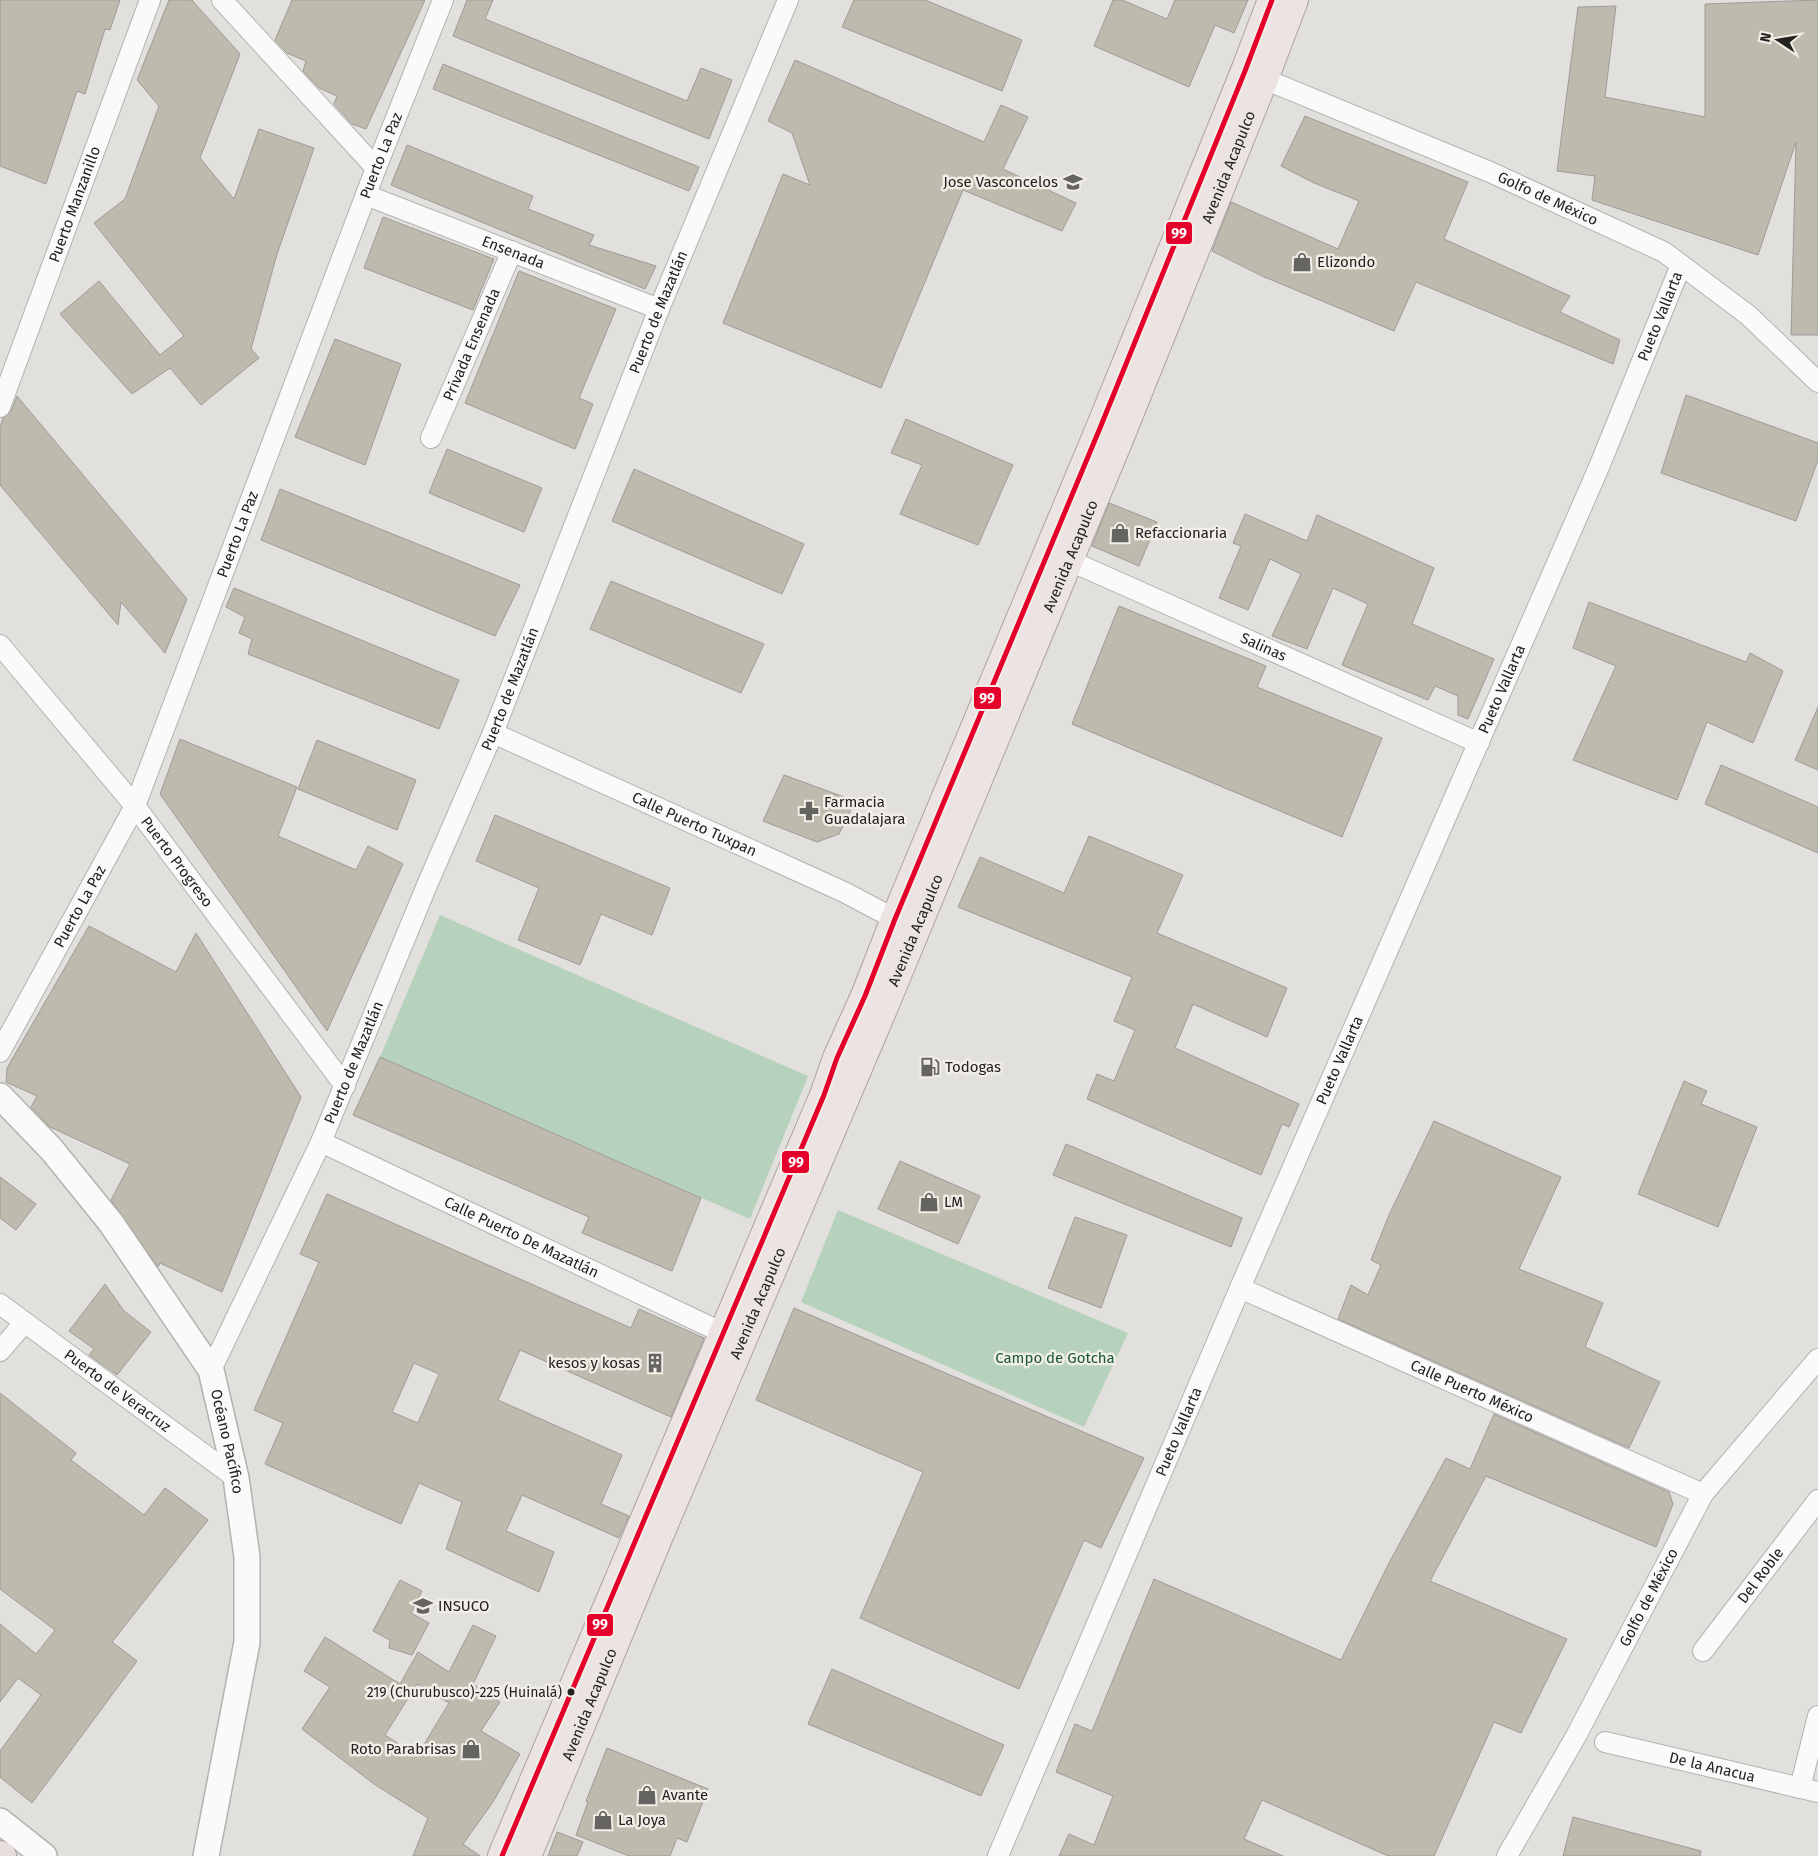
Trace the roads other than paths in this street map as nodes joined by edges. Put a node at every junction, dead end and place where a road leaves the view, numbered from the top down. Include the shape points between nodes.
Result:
1 (150, 0) edge
2 (222, 0) edge
3 (443, 0) edge
4 (788, 0) edge
5 (1272, 0) edge
6 (1294, 0) edge
7 (1255, 75) junction
8 (376, 168) junction
9 (366, 196) junction
10 (512, 251) junction
11 (1681, 265) junction
12 (659, 309) junction
13 (1818, 382) edge
14 (0, 407) edge
15 (431, 438) dead end
16 (1058, 556) junction
17 (0, 645) edge
18 (493, 733) junction
19 (1479, 743) junction
20 (135, 806) junction
21 (895, 919) junction
22 (0, 1052) edge
23 (344, 1086) junction
24 (0, 1096) edge
25 (321, 1142) junction
26 (1240, 1288) junction
27 (0, 1304) edge
28 (24, 1323) junction
29 (723, 1333) junction
30 (0, 1351) edge
31 (1818, 1359) edge
32 (211, 1370) junction
33 (236, 1478) junction
34 (1704, 1494) junction
35 (1818, 1500) edge
36 (1703, 1651) dead end
37 (1818, 1716) edge
38 (1605, 1742) dead end
39 (1809, 1790) edge
40 (0, 1822) edge
41 (44, 1856) edge
42 (206, 1856) edge
43 (502, 1856) edge
44 (527, 1856) edge
45 (998, 1856) edge
46 (1507, 1856) edge

1 - 14 street, Puerto Manzanillo
2 - 8 street
3 - 8 street, Puerto La Paz
4 - 12 street, Puerto de Mazatlán
5 - 7 main road, Avenida Acapulco
6 - 7 main road, Avenida Acapulco
7 - 11 street, Golfo de México via 1490,172 1664,252
7 - 16 main road, Avenida Acapulco
8 - 9 street, Puerto La Paz
9 - 10 street, Ensenada
9 - 20 street, Puerto La Paz
10 - 12 street, Ensenada
10 - 15 street, Privada Ensenada
11 - 13 street, Golfo de México via 1748,315
11 - 19 street, Pueto Vallarta via 1599,467
12 - 18 street, Puerto de Mazatlán
16 - 19 street, Salinas
16 - 21 main road, Avenida Acapulco
16 - 44 main road, Avenida Acapulco via 873,1034 662,1527
17 - 20 street, Puerto Progreso
18 - 21 street, Calle Puerto Tuxpan via 844,892
18 - 23 street, Puerto de Mazatlán
19 - 26 street, Pueto Vallarta
20 - 22 street, Puerto La Paz
20 - 23 street, Puerto Progreso
21 - 29 main road, Avenida Acapulco
23 - 25 street, Puerto de Mazatlán
24 - 32 street, Océano Pacífico via 52,1150 111,1223
25 - 29 street, Calle Puerto De Mazatlán
25 - 32 street, Puerto de Mazatlán
26 - 34 street, Calle Puerto México
26 - 45 street, Pueto Vallarta
27 - 28 street, Puerto de Veracruz
28 - 30 street
28 - 33 street, Puerto de Veracruz
29 - 43 main road, Avenida Acapulco
31 - 34 street, Golfo de México
32 - 33 street, Océano Pacífico
33 - 42 street, Océano Pacífico via 247,1557 247,1642
34 - 46 street, Golfo de México via 1572,1744
35 - 36 street, Del Roble
37 - 39 street
38 - 39 street, De la Anacua
40 - 41 street

